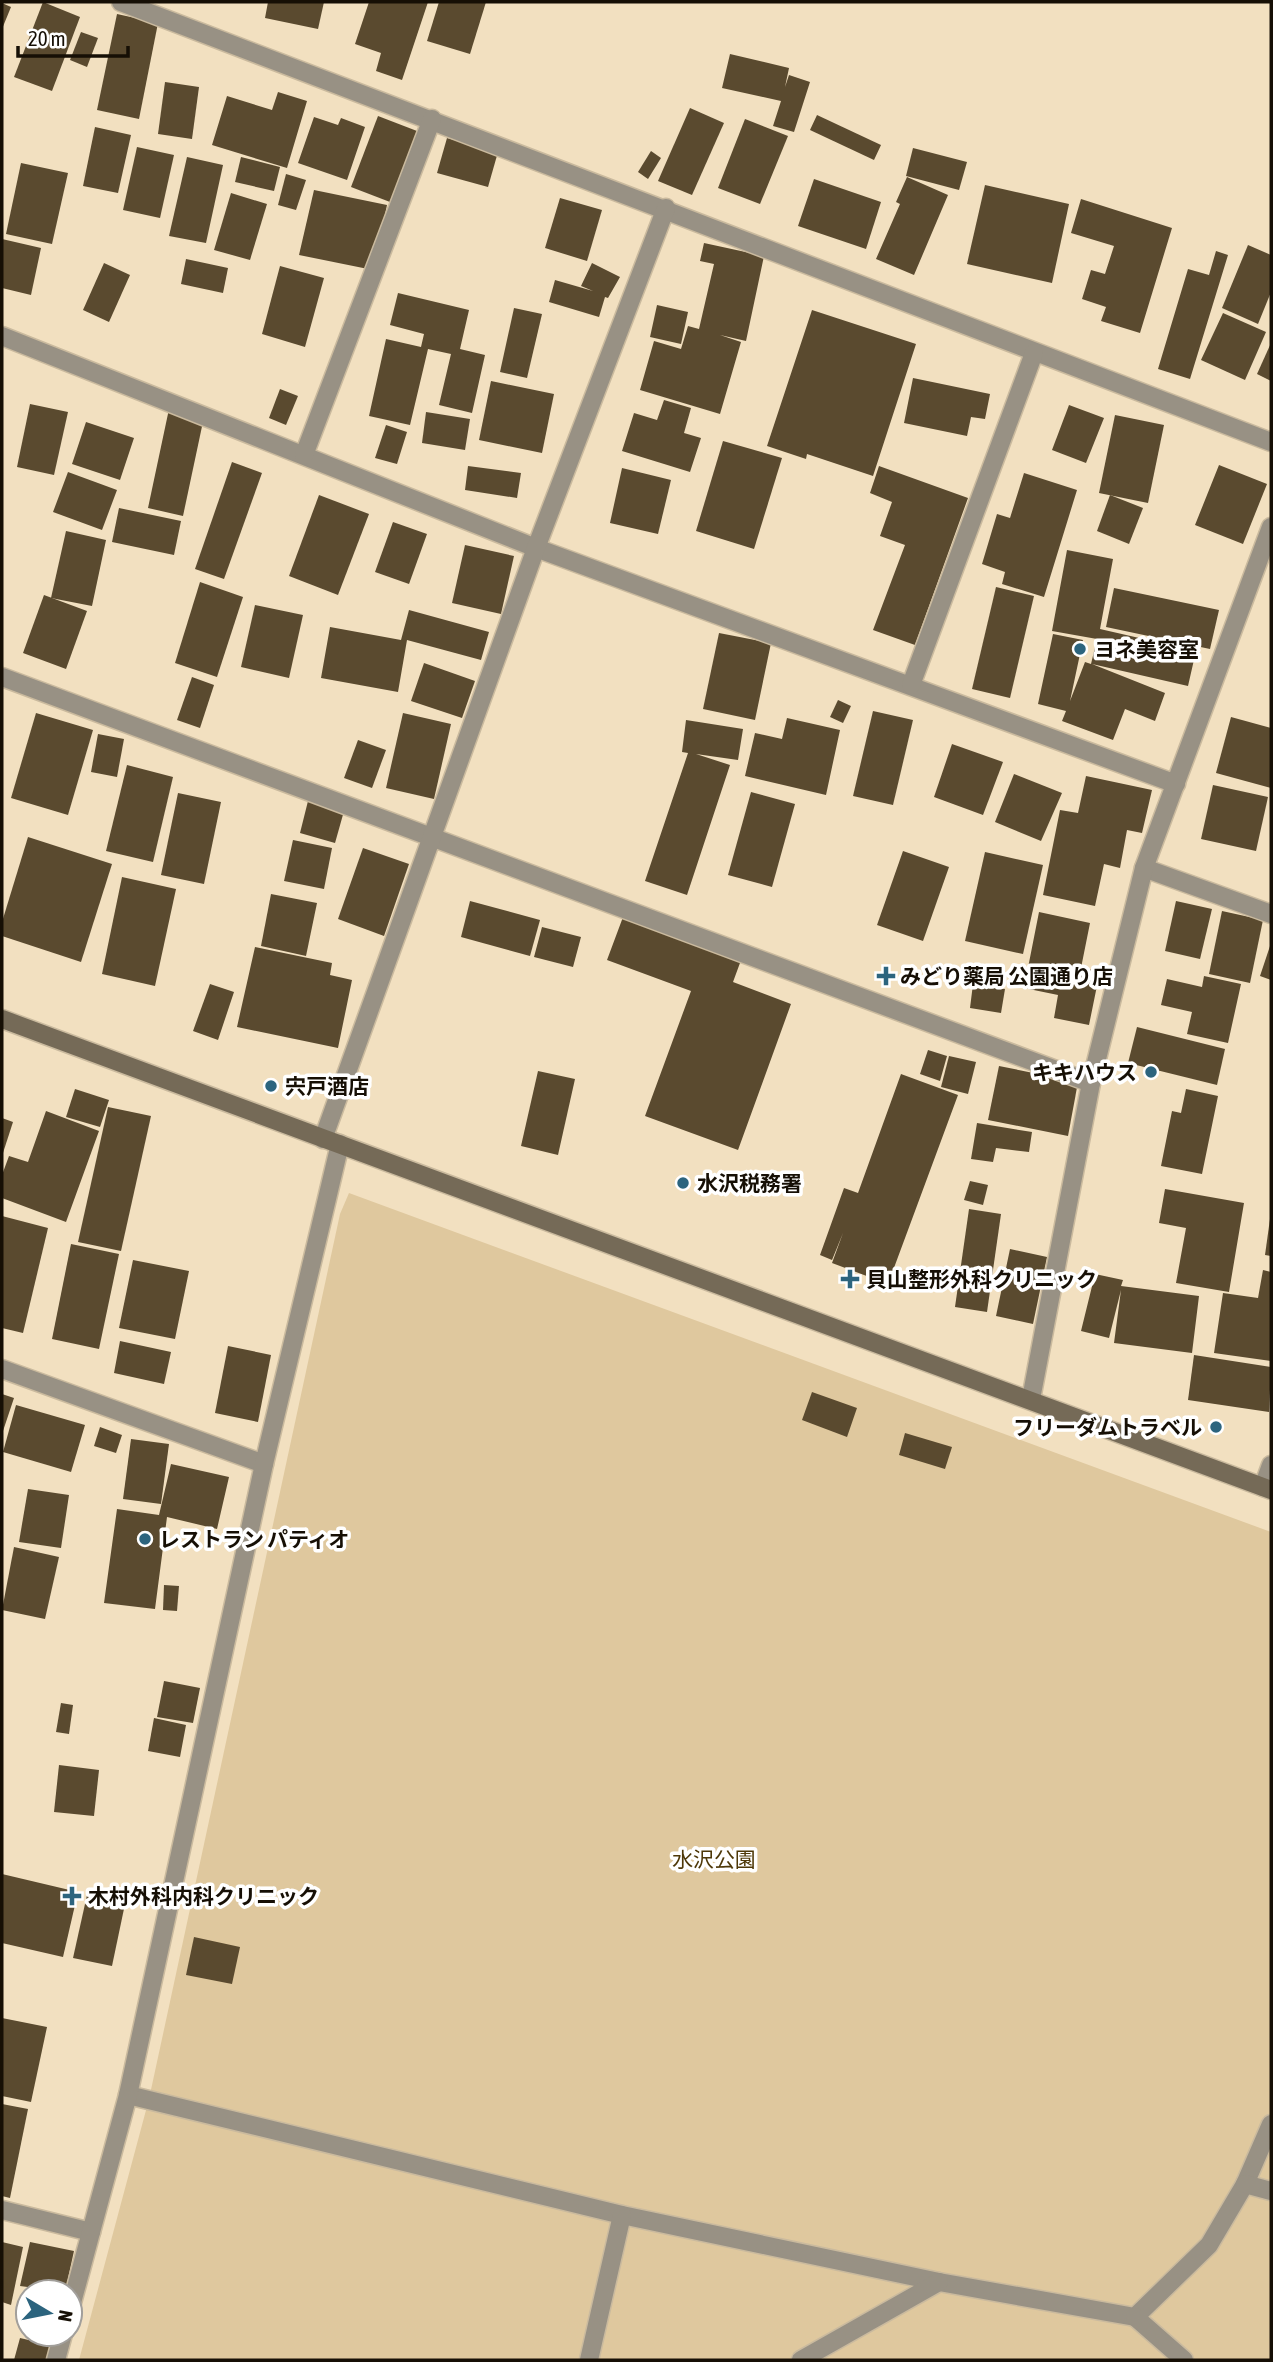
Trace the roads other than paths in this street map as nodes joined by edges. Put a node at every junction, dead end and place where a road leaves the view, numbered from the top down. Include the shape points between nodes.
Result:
1 (121, 2) edge
2 (432, 119) junction
3 (666, 208) junction
4 (2, 336) edge
5 (1034, 353) junction
6 (1271, 442) edge
7 (304, 455) junction
8 (1271, 527) edge
9 (536, 548) junction
10 (2, 677) edge
11 (911, 685) junction
12 (1176, 784) junction
13 (432, 836) junction
14 (1144, 868) junction
15 (1271, 914) edge
16 (2, 1019) edge
17 (1091, 1083) junction
18 (332, 1141) junction
19 (2, 1368) edge
20 (1031, 1399) junction
21 (264, 1464) junction
22 (1271, 1465) edge
23 (1267, 1488) edge
24 (128, 2095) junction
25 (1271, 2124) edge
26 (1245, 2184) junction
27 (1271, 2191) edge
28 (2, 2210) edge
29 (622, 2215) junction
30 (91, 2232) junction
31 (79, 2278) edge
32 (939, 2282) junction
33 (1135, 2317) junction
34 (589, 2360) edge
35 (801, 2360) edge
36 (1184, 2360) edge

1 - 2 street
2 - 3 street
2 - 7 street
3 - 5 street
3 - 9 street
4 - 7 street
5 - 6 street
5 - 11 street
7 - 9 street
8 - 12 street
9 - 11 street
9 - 13 street
10 - 13 street
11 - 12 street
12 - 14 street
13 - 17 street
13 - 18 street
14 - 15 street
14 - 17 street
16 - 18 street
17 - 20 street
18 - 20 street
18 - 21 street
19 - 21 street
20 - 23 street
21 - 24 street
22 - 23 street
24 - 29 street
24 - 30 street
25 - 26 street
26 - 27 street
26 - 33 street via 1209,2245
28 - 30 street
29 - 32 street
29 - 34 street
30 - 31 street
32 - 33 street
32 - 35 street
33 - 36 street

